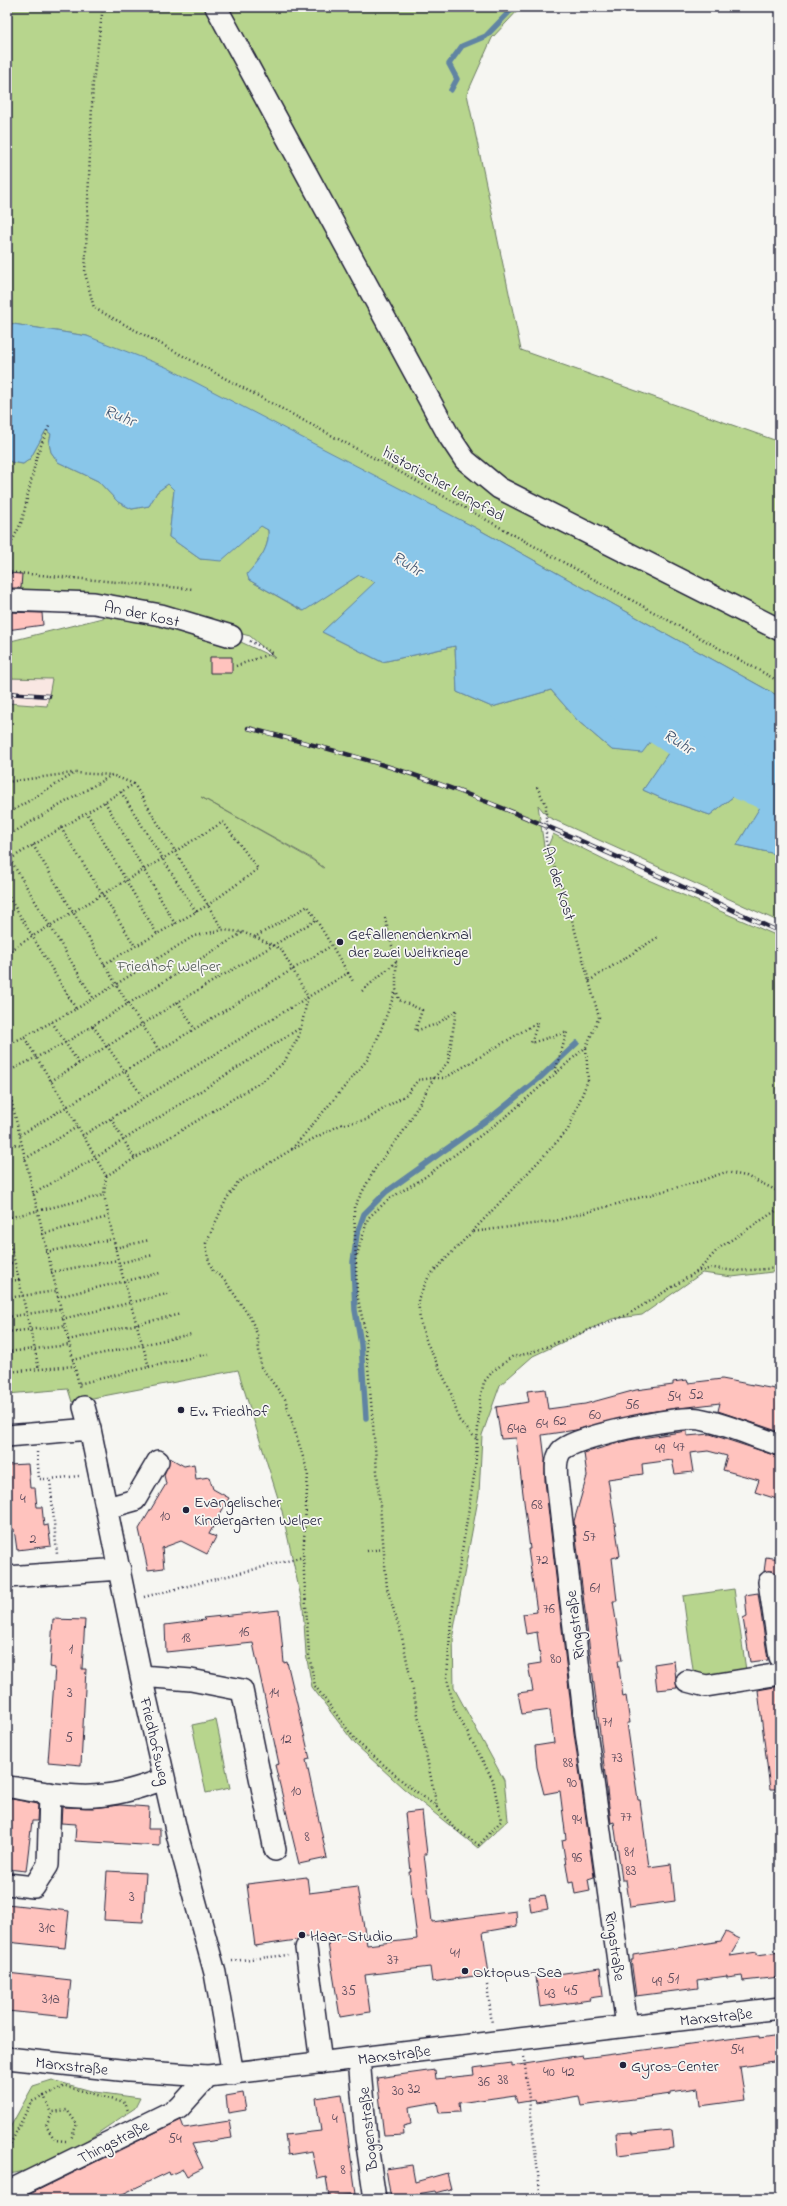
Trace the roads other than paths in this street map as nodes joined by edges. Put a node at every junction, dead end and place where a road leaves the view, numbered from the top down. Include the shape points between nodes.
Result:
1 (216, 7) edge
2 (7, 600) edge
3 (780, 630) edge
4 (232, 636) road end
5 (84, 1408) road end
6 (90, 1429) junction
7 (7, 1436) edge
8 (780, 1445) edge
9 (158, 1461) dead end
10 (107, 1508) junction
11 (120, 1569) junction
12 (7, 1577) edge
13 (769, 1582) dead end
14 (780, 1657) edge
15 (780, 1674) edge
16 (141, 1676) junction
17 (687, 1681) dead end
18 (164, 1779) junction
19 (10, 1787) dead end
20 (50, 1793) junction
21 (275, 1850) dead end
22 (7, 1884) edge
23 (306, 1951) road end
24 (780, 2008) edge
25 (627, 2026) junction
26 (7, 2058) edge
27 (359, 2059) junction
28 (321, 2063) junction
29 (234, 2074) junction
30 (208, 2076) junction
31 (7, 2192) edge
32 (375, 2199) edge

1 - 3 street via 445,429 466,460 499,488
2 - 4 street, An der Kost via 94,603 161,615
5 - 6 street, Friedhofsweg
6 - 7 street
6 - 10 street, Friedhofsweg
8 - 25 street, Ringstraße via 700,1419 667,1419 579,1441 564,1448 557,1461 557,1480 586,1731
9 - 10 street via 135,1500
10 - 11 street, Friedhofsweg
11 - 12 street
11 - 16 street, Friedhofsweg
13 - 14 street
15 - 17 street via 706,1686
16 - 18 street, Friedhofsweg
16 - 21 street via 191,1680 242,1690
18 - 20 street via 137,1789 104,1795
18 - 29 street, Friedhofsweg via 213,1963
19 - 20 street
20 - 22 street via 48,1864 34,1887
23 - 28 street
24 - 25 street, Marxstraße
25 - 27 street, Marxstraße
26 - 30 street, Marxstraße via 129,2071
27 - 28 street, Marxstraße
27 - 32 street, Bogenstraße via 366,2138
28 - 29 street, Marxstraße
29 - 30 street, Marxstraße
30 - 31 street, Thingstraße via 179,2108

